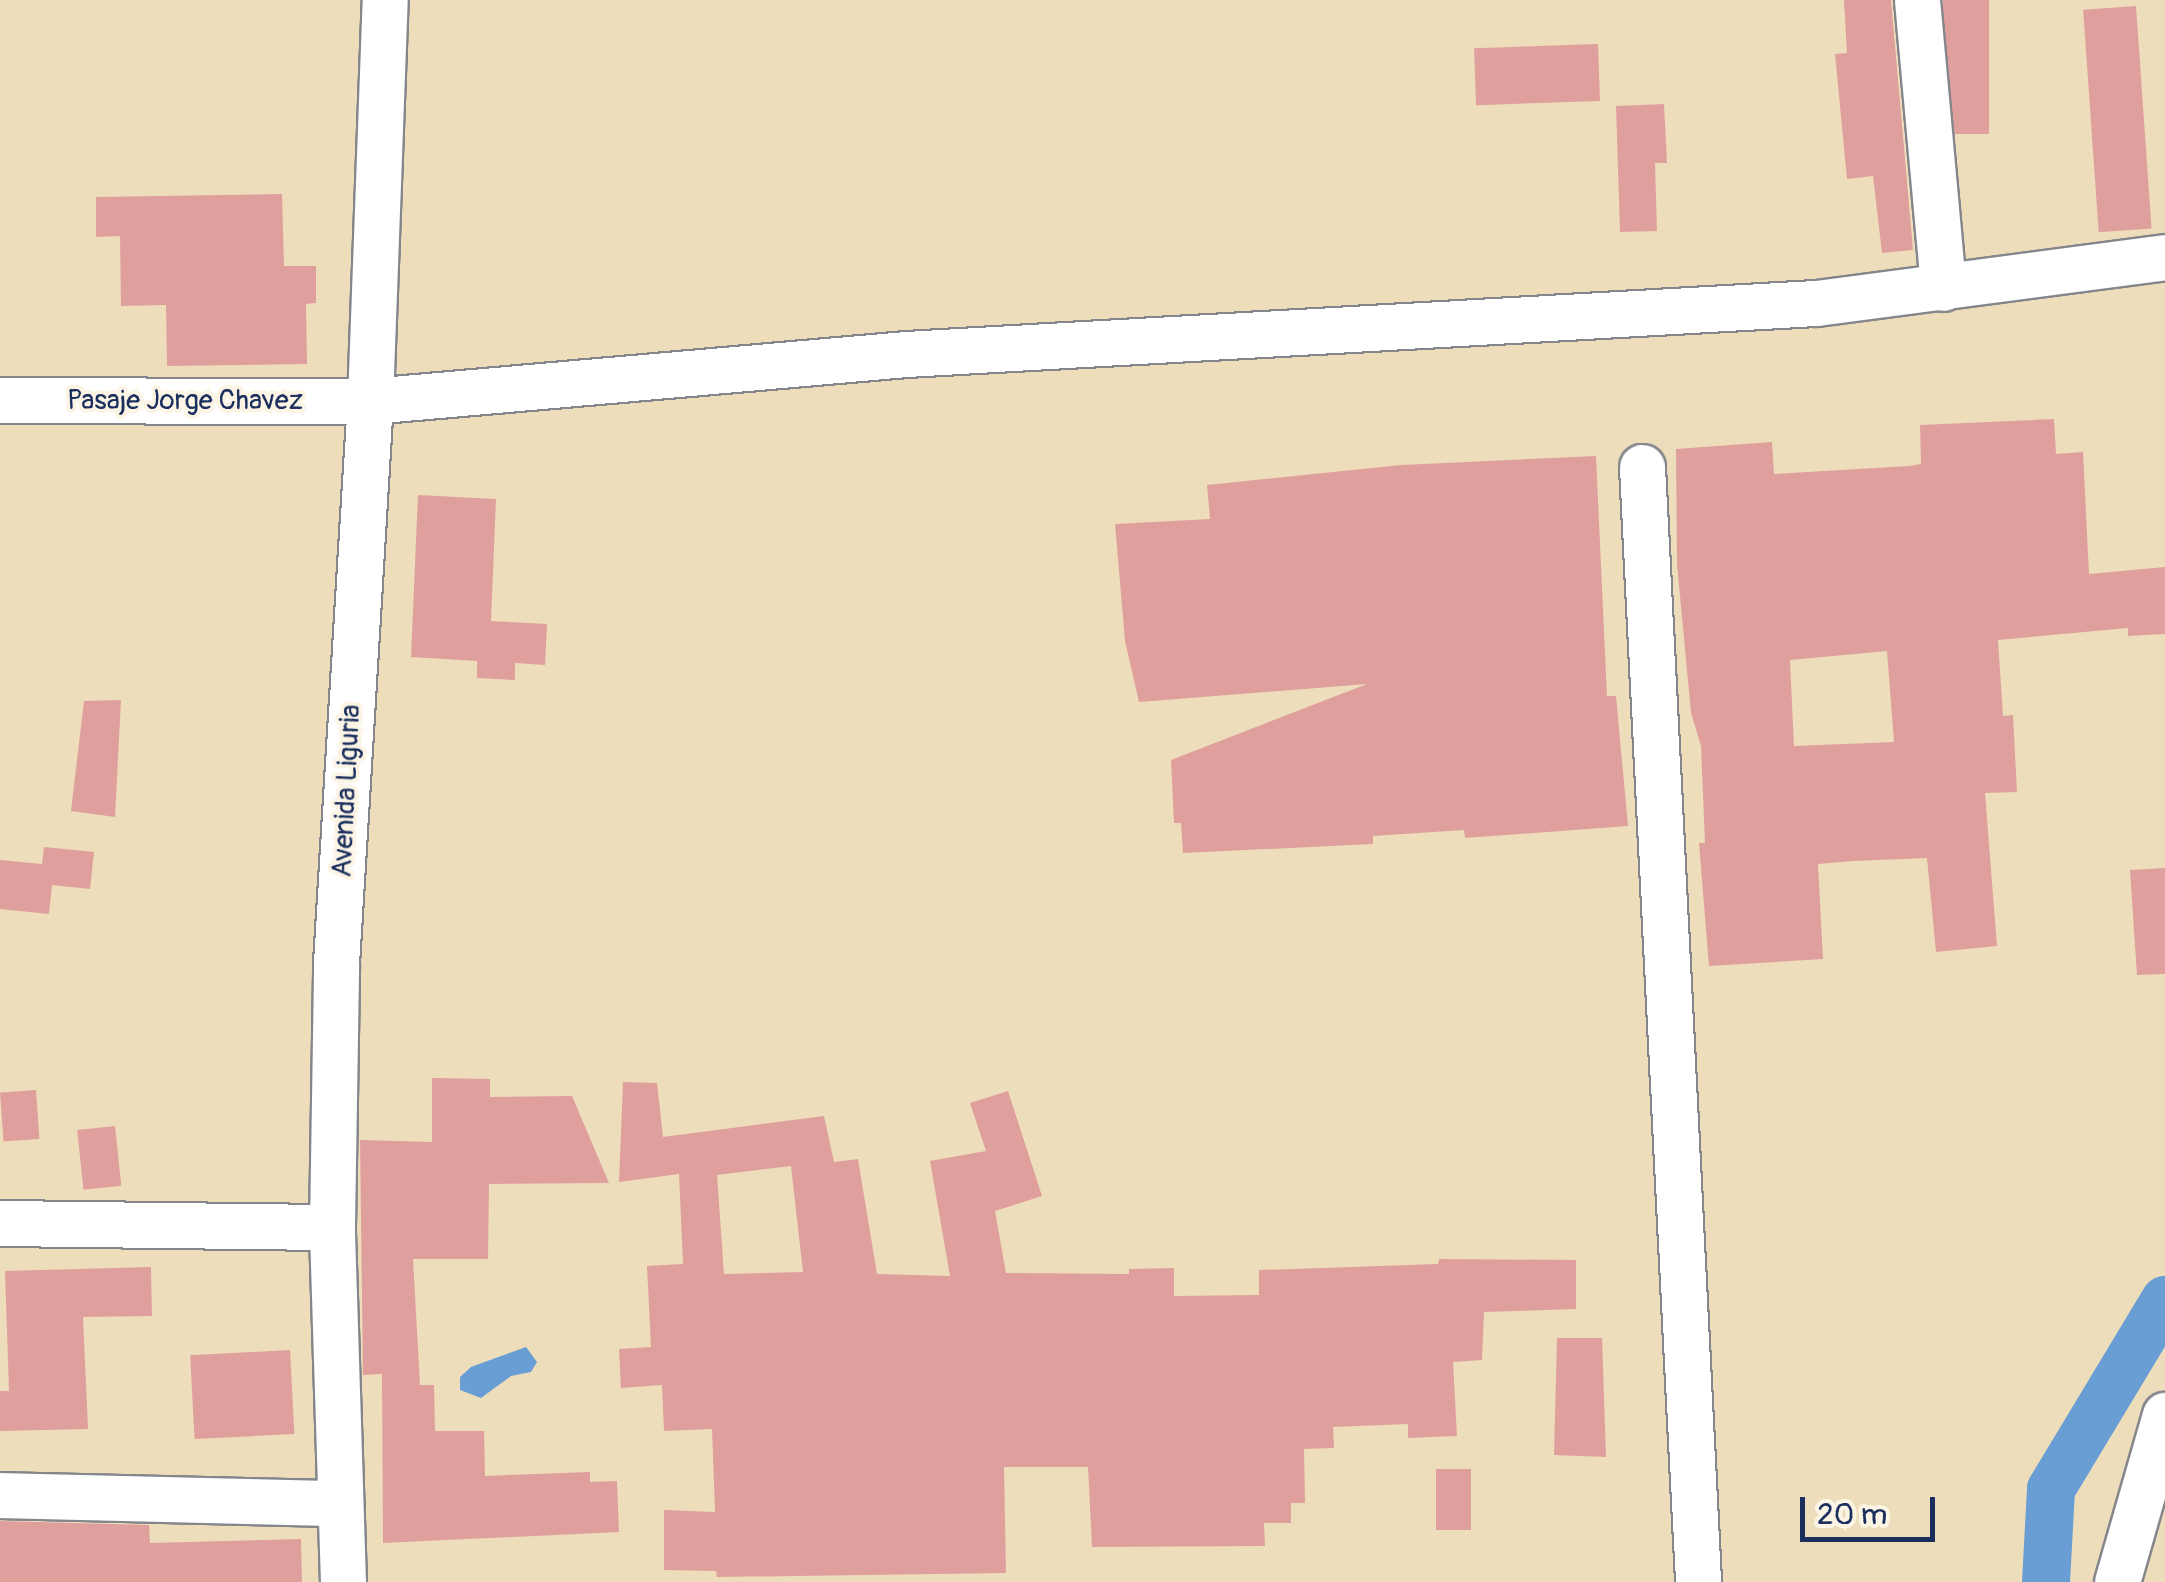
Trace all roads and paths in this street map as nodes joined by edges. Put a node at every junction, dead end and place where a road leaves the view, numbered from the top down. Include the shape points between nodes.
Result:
1 (385, 0) edge
2 (1917, 0) edge
3 (2165, 257) edge
4 (1943, 288) junction
5 (0, 400) edge
6 (370, 401) junction
7 (1642, 467) dead end
8 (0, 1223) edge
9 (332, 1227) junction
10 (2165, 1415) edge
11 (0, 1495) edge
12 (338, 1502) junction
13 (343, 1582) edge
14 (1698, 1582) edge
15 (2117, 1582) edge

1 - 6 street, Avenida Liguria
2 - 4 street
3 - 4 street, Pasaje Jorge Chavez
4 - 6 street, Pasaje Jorge Chavez via 1816,303 906,354
5 - 6 street, Pasaje Jorge Chavez
6 - 9 street, Avenida Liguria via 336,963
7 - 14 street
8 - 9 street
9 - 12 street, Avenida Liguria
10 - 15 street
11 - 12 street
12 - 13 street, Avenida Liguria

